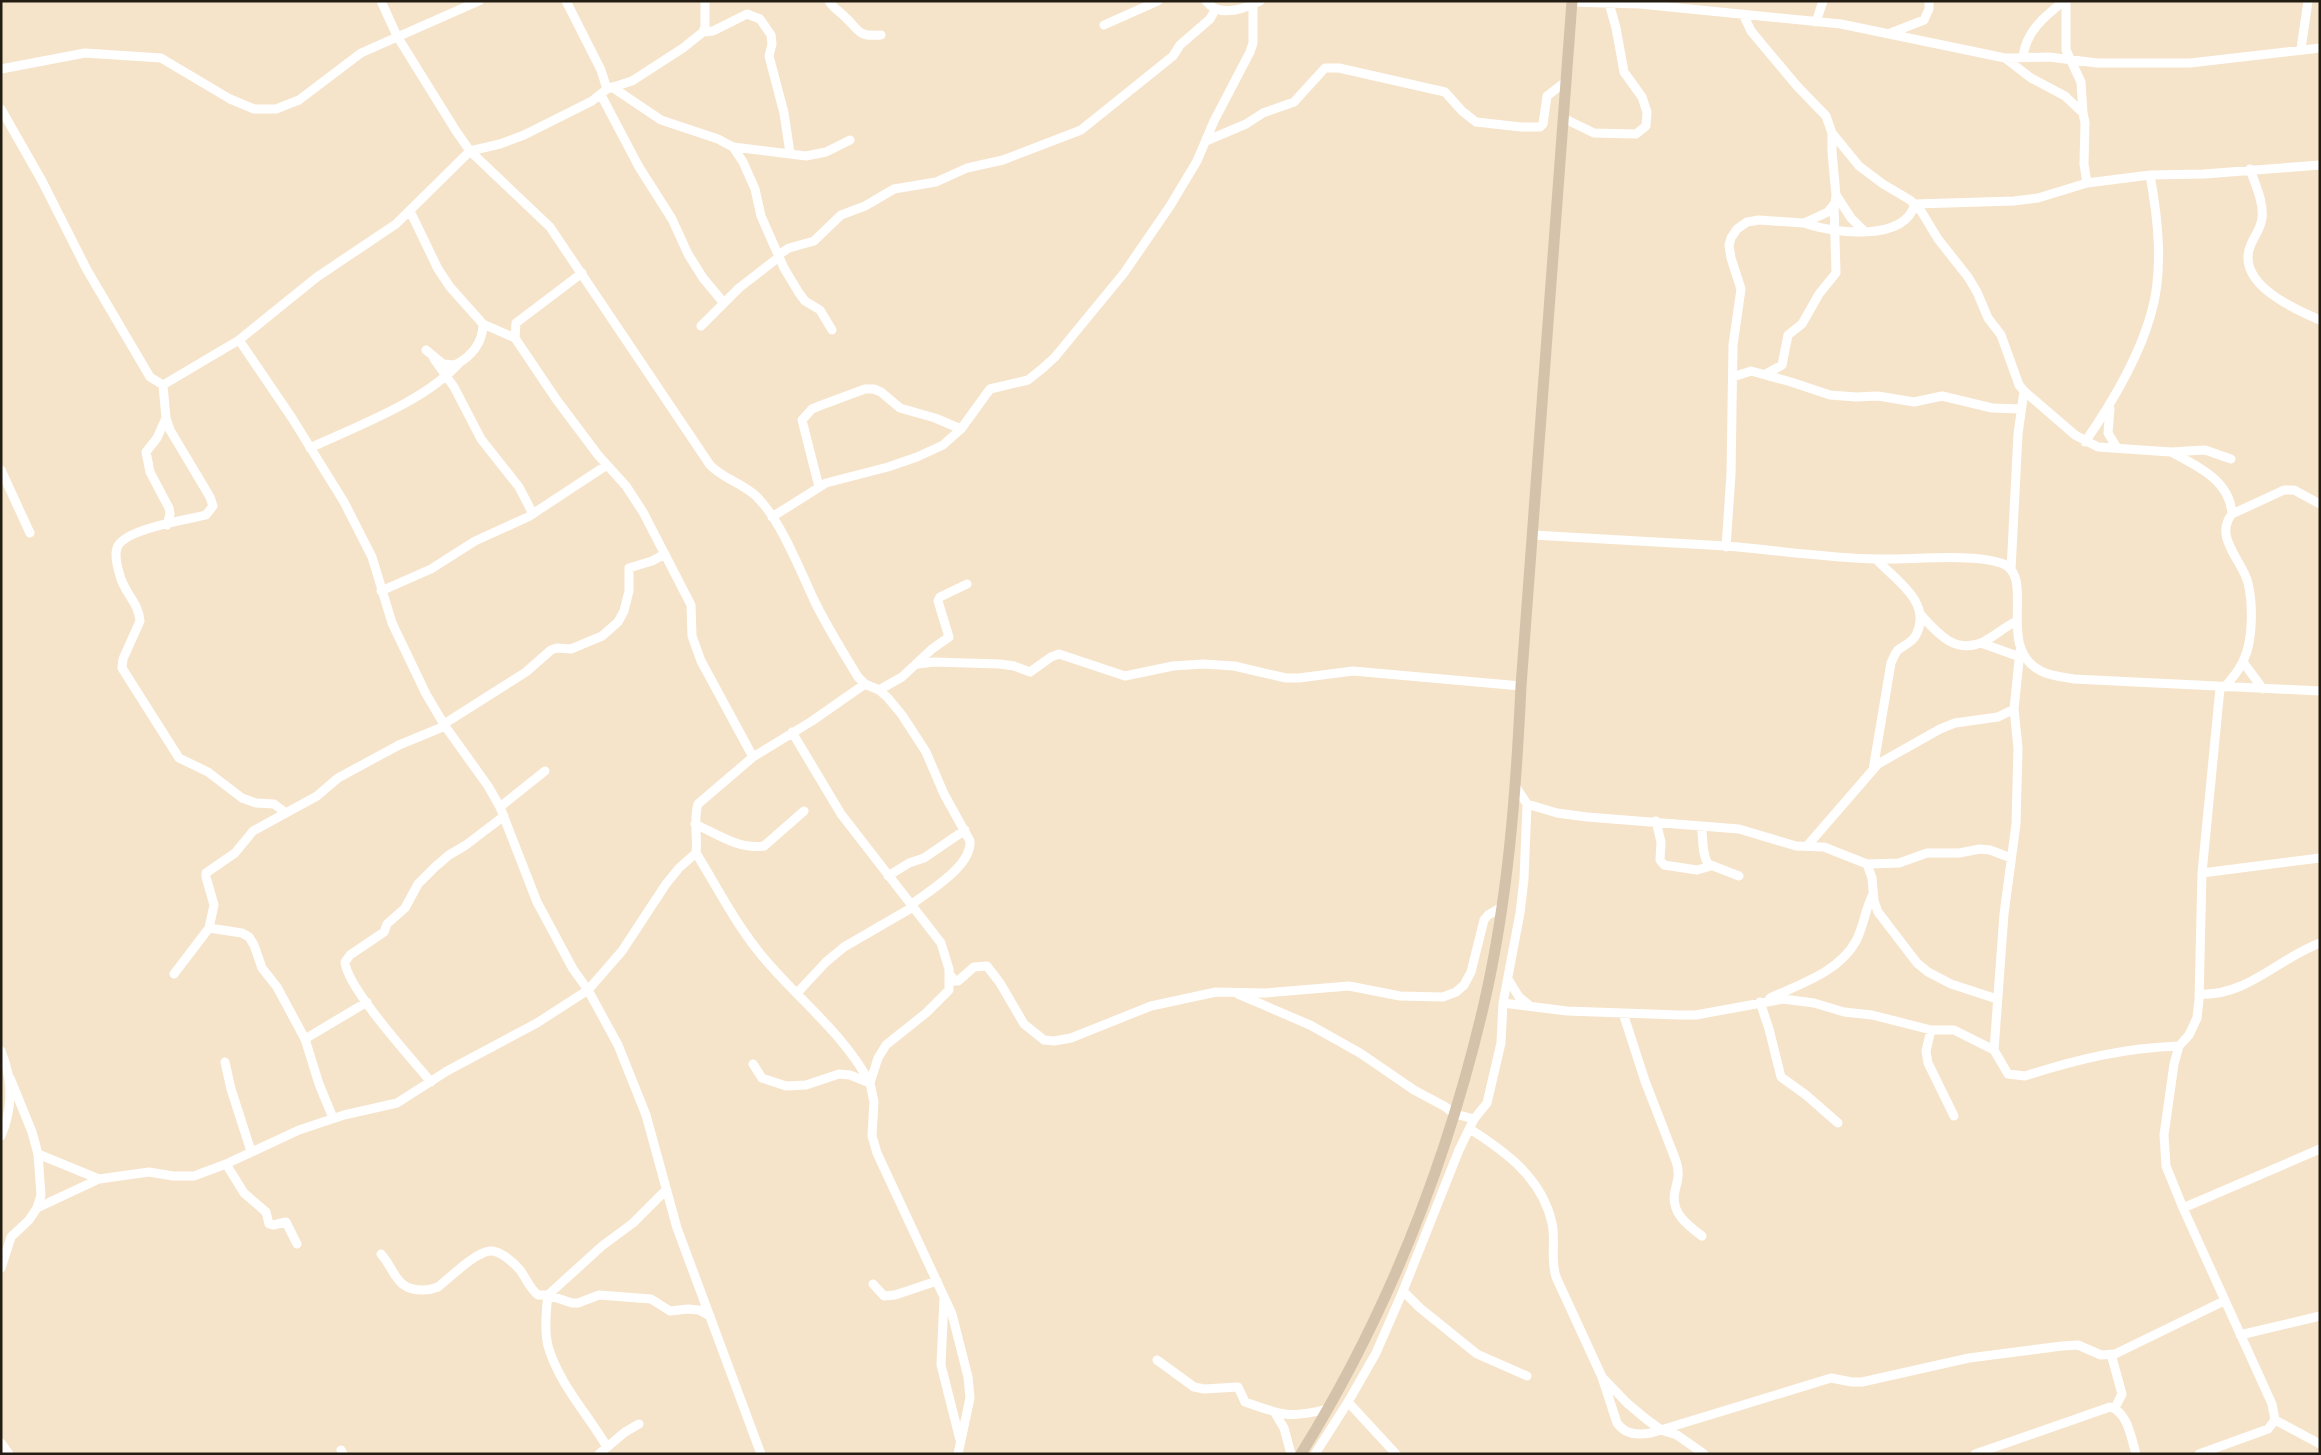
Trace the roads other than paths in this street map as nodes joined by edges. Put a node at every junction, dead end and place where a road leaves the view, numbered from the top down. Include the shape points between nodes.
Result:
1 (381, 1) edge
2 (479, 1) edge
3 (566, 1) edge
4 (705, 1) edge
5 (829, 1) edge
6 (1158, 1) edge
7 (1206, 1) edge
8 (1823, 1) edge
9 (1929, 1) edge
10 (2065, 1) edge
11 (2308, 1) edge
12 (1572, 2) edge
13 (1256, 3) edge
14 (1609, 3) junction
15 (1215, 10) junction
16 (1743, 14) junction
17 (1816, 22) junction
18 (1104, 24) dead end
19 (704, 32) junction
20 (1887, 34) junction
21 (881, 35) dead end
22 (397, 36) junction
23 (2320, 48) edge
24 (2301, 49) junction
25 (2023, 57) junction
26 (2005, 58) junction
27 (2069, 60) junction
28 (1, 69) edge
29 (1565, 82) junction
30 (607, 90) junction
31 (1, 109) edge
32 (2083, 112) junction
33 (1562, 118) junction
34 (1832, 133) junction
35 (850, 140) dead end
36 (1206, 141) junction
37 (733, 147) junction
38 (470, 151) junction
39 (790, 153) junction
40 (2320, 165) edge
41 (2250, 170) junction
42 (2150, 175) junction
43 (2087, 183) junction
44 (1835, 199) junction
45 (1915, 204) junction
46 (410, 211) junction
47 (1804, 223) junction
48 (1835, 230) junction
49 (1864, 231) junction
50 (778, 256) junction
51 (582, 273) junction
52 (723, 302) junction
53 (2320, 320) edge
54 (483, 324) junction
55 (701, 326) dead end
56 (832, 330) dead end
57 (515, 338) junction
58 (239, 340) junction
59 (426, 350) dead end
60 (434, 359) junction
61 (460, 362) junction
62 (1766, 374) junction
63 (446, 376) junction
64 (1732, 377) junction
65 (163, 385) junction
66 (2024, 391) junction
67 (2110, 405) junction
68 (2021, 409) junction
69 (166, 418) junction
70 (961, 429) junction
71 (2085, 442) junction
72 (310, 448) junction
73 (2117, 448) junction
74 (2171, 452) junction
75 (2231, 459) dead end
76 (607, 464) junction
77 (1, 470) edge
78 (820, 488) junction
79 (2320, 504) edge
80 (533, 514) junction
81 (2232, 514) junction
82 (772, 517) junction
83 (167, 525) junction
84 (30, 533) dead end
85 (1533, 535) junction
86 (1726, 546) junction
87 (665, 554) junction
88 (1876, 559) junction
89 (2011, 570) junction
90 (967, 584) dead end
91 (381, 591) junction
92 (1920, 614) junction
93 (2017, 621) junction
94 (1981, 643) junction
95 (2020, 654) junction
96 (2243, 662) junction
97 (918, 664) junction
98 (865, 684) junction
99 (1521, 686) junction
100 (2223, 687) junction
101 (2263, 689) junction
102 (879, 690) junction
103 (2320, 692) edge
104 (2014, 709) junction
105 (444, 725) junction
106 (792, 732) junction
107 (753, 757) junction
108 (1873, 770) junction
109 (545, 771) dead end
110 (1516, 787) junction
111 (1527, 804) junction
112 (500, 807) junction
113 (804, 811) dead end
114 (286, 813) junction
115 (504, 816) junction
116 (1656, 822) junction
117 (695, 824) junction
118 (1700, 826) junction
119 (965, 830) junction
120 (1807, 846) junction
121 (696, 853) junction
122 (2011, 858) junction
123 (2320, 858) edge
124 (1867, 864) junction
125 (1711, 866) junction
126 (2202, 873) junction
127 (888, 876) junction
128 (1738, 876) dead end
129 (1873, 894) junction
130 (912, 906) junction
131 (1502, 907) junction
132 (209, 928) junction
133 (2320, 943) edge
134 (174, 974) dead end
135 (950, 975) junction
136 (1508, 978) junction
137 (588, 990) junction
138 (798, 992) junction
139 (1235, 993) junction
140 (2199, 994) junction
141 (1997, 999) junction
142 (367, 1002) junction
143 (1761, 1002) junction
144 (1503, 1003) junction
145 (1530, 1006) junction
146 (1623, 1012) junction
147 (1931, 1030) junction
148 (305, 1039) junction
149 (2179, 1046) junction
150 (1994, 1050) junction
151 (1, 1052) edge
152 (225, 1062) dead end
153 (753, 1064) dead end
154 (10, 1078) junction
155 (431, 1082) junction
156 (870, 1083) junction
157 (1455, 1114) junction
158 (1954, 1116) dead end
159 (333, 1118) junction
160 (1474, 1119) junction
161 (1838, 1123) dead end
162 (1470, 1129) junction
163 (1, 1136) edge
164 (2320, 1150) edge
165 (251, 1151) junction
166 (38, 1154) junction
167 (226, 1164) junction
168 (99, 1179) junction
169 (665, 1191) junction
170 (37, 1208) junction
171 (2183, 1208) junction
172 (1702, 1236) dead end
173 (297, 1244) dead end
174 (381, 1254) dead end
175 (1, 1268) edge
176 (937, 1280) junction
177 (873, 1284) dead end
178 (1403, 1291) junction
179 (944, 1292) junction
180 (548, 1295) junction
181 (2224, 1301) junction
182 (710, 1316) junction
183 (2320, 1316) edge
184 (2240, 1335) junction
185 (2111, 1354) junction
186 (1157, 1360) dead end
187 (1527, 1376) dead end
188 (1602, 1376) junction
189 (1348, 1402) junction
190 (2115, 1408) junction
191 (1328, 1409) junction
192 (1275, 1413) junction
193 (2275, 1420) junction
194 (640, 1424) dead end
195 (1661, 1430) junction
196 (960, 1441) junction
197 (1, 1443) edge
198 (2006, 1444) junction
199 (2320, 1444) edge
200 (607, 1447) junction
201 (9, 1454) edge
202 (599, 1454) edge
203 (762, 1454) edge
204 (958, 1454) edge
205 (1290, 1454) edge
206 (1301, 1454) edge
207 (1315, 1454) edge
208 (1396, 1454) edge
209 (1704, 1454) edge
210 (1975, 1454) edge
211 (2012, 1454) edge
212 (2136, 1454) edge
213 (2199, 1454) edge

1 - 22 street
2 - 22 street
3 - 30 street via 593,53
4 - 19 street
5 - 21 street via 857,32 864,36
6 - 18 street
7 - 15 street
8 - 17 street
9 - 20 street via 1924,20
10 - 25 street via 2037,25 2024,47
10 - 27 street via 2065,38
11 - 24 street
12 - 14 street
12 - 29 main road
13 - 15 street via 1236,10
13 - 36 street via 1250,52
14 - 16 street
14 - 33 street via 1624,72 1645,104 1646,126 1636,134 1594,133
15 - 50 street via 1173,56 1081,130 1003,160 967,168 936,182 894,189 842,215 814,241 789,248
16 - 17 street
16 - 34 street via 1751,31 1826,116
17 - 20 street
19 - 30 street via 642,76
19 - 39 street via 713,31 747,14 753,14 765,25 771,35 769,56 784,113
20 - 26 street
22 - 28 street via 362,53 299,100 276,109 254,109 230,99 161,58 84,53
22 - 38 street
23 - 24 street
24 - 27 street via 2190,63
25 - 26 street
25 - 27 street
26 - 32 street via 2031,78 2065,96
27 - 32 street via 2081,82
29 - 33 main road
29 - 36 street via 1547,96 1543,124 1521,128 1476,122 1445,92 1339,68 1325,68 1289,106 1263,113
30 - 37 street via 661,120
30 - 38 street via 520,137
30 - 52 street via 639,166 672,219 688,254
31 - 65 street via 87,270 150,376
32 - 43 street
33 - 85 main road
34 - 44 street
34 - 45 street via 1859,166
35 - 39 street via 826,152 806,156
36 - 70 street via 1170,206 1139,252 1055,357 1028,380 990,389
37 - 39 street
37 - 50 street via 755,189 761,216
38 - 46 street
38 - 51 street via 550,227
40 - 41 street
41 - 42 street
41 - 53 street via 2262,208 2259,230 2248,250 2253,274 2264,289
42 - 43 street
42 - 67 street via 2156,223 2155,294 2143,339
43 - 45 street via 2022,200
44 - 47 street via 1828,212
44 - 48 street
44 - 49 street
45 - 49 street via 1912,214 1898,225 1888,230
45 - 66 street via 1950,256 1968,276 1988,318 2001,335
46 - 54 street via 438,269
46 - 58 street via 372,242 296,293
47 - 48 street
47 - 64 street via 1747,222 1731,238 1731,258 1741,289
48 - 49 street
48 - 62 street via 1836,273 1802,324 1788,335 1782,365
50 - 52 street
50 - 56 street via 799,293 820,310
51 - 57 street via 516,323
51 - 82 street via 710,465 757,497
52 - 55 street
54 - 57 street
54 - 61 street via 482,339
57 - 76 street via 556,399
58 - 65 street
58 - 72 street
59 - 60 street
60 - 61 street via 449,366
60 - 63 street
61 - 63 street
62 - 64 street via 1751,371
62 - 68 street via 1830,395 1878,396 1914,402 1942,396 1992,408
63 - 72 street via 414,398
63 - 80 street via 481,439 519,487
64 - 86 street
65 - 69 street
66 - 68 street
66 - 71 street
67 - 71 street
67 - 73 street via 2108,433
68 - 89 street
69 - 83 street via 146,452 150,472 169,508
69 - 83 street via 213,506 206,515
70 - 78 street via 943,445 917,458 839,478
70 - 78 street via 900,408 874,389 865,389 819,406 802,420
71 - 73 street via 2098,447
72 - 91 street via 344,502 372,557
73 - 74 street
74 - 75 street via 2205,450
74 - 81 street via 2214,477 2226,490
76 - 80 street
76 - 87 street via 643,512
77 - 84 street
78 - 82 street
79 - 81 street via 2294,490 2284,490
80 - 91 street via 474,541 431,569
81 - 96 street via 2225,530 2245,573 2252,607
82 - 98 street via 815,602 848,661
83 - 114 street via 133,534 116,549 121,581 134,602 140,621 122,668 179,758 208,772 242,798 274,804
85 - 86 street
85 - 99 main road
86 - 88 street
87 - 105 street via 629,568 629,592 624,611 618,622 602,636 571,649 551,650 526,672
87 - 107 street via 692,606 692,636 701,661
88 - 89 street via 1968,559 2000,562
88 - 92 street via 1907,589
89 - 93 street via 2018,584
90 - 97 street via 940,597 938,604 949,637
91 - 105 street via 406,655
92 - 94 street via 1948,641 1963,645
92 - 108 street via 1917,634 1898,650 1891,664
93 - 94 street
93 - 95 street
94 - 95 street
95 - 100 street via 2041,672 2074,679
95 - 104 street
96 - 100 street
96 - 101 street
97 - 99 street via 1000,664 1030,672 1059,654 1125,676 1173,666 1203,664 1234,666 1286,678 1353,671
97 - 102 street
98 - 102 street
98 - 106 street
99 - 110 main road
100 - 101 street
100 - 126 street
101 - 103 street
102 - 119 street via 902,716 926,752 944,794
104 - 108 street via 1998,717 1955,723 1940,729 1878,764
104 - 122 street via 2018,748 2016,824
105 - 112 street
105 - 114 street via 338,778 324,791
106 - 107 street
106 - 127 street via 841,814
107 - 117 street via 698,804
108 - 120 street
109 - 112 street
110 - 111 street
110 - 131 main road
111 - 116 street via 1557,813
111 - 136 street via 1524,878
112 - 115 street
113 - 117 street via 764,846 757,848 735,843
114 - 132 street via 252,831 235,853 206,873 214,905
115 - 137 street via 537,902
115 - 142 street via 434,867 384,932 346,958 347,973
116 - 118 street
116 - 125 street via 1661,842 1660,860 1664,865 1697,870
117 - 121 street via 698,837
118 - 120 street via 1739,829 1796,846
118 - 125 street via 1703,853
119 - 127 street via 924,858
119 - 130 street via 970,841 969,854 960,866
120 - 124 street via 1824,847
121 - 137 street via 666,884 622,951
121 - 138 street via 744,933 768,964
122 - 124 street via 1980,849 1927,854 1898,863
122 - 141 street
123 - 126 street
124 - 129 street
125 - 128 street
126 - 140 street
127 - 130 street
129 - 141 street via 1878,912 1917,963 1951,984
129 - 143 street via 1855,942 1841,960 1827,971
130 - 135 street via 941,943
130 - 138 street via 844,948
131 - 139 street via 1484,920 1471,972 1464,985 1443,997 1400,996 1343,986
131 - 157 main road via 1484,1003
132 - 134 street
132 - 148 street via 249,937 262,968 277,987
133 - 140 street via 2232,990
135 - 139 street via 958,981 974,967 987,966 1024,1024 1044,1040 1054,1041 1071,1038 1163,1003 1216,992
135 - 156 street via 951,984 946,994 886,1045
136 - 144 street
136 - 145 street via 1519,997
137 - 155 street via 537,1023
137 - 169 street via 634,1082 646,1114
138 - 156 street via 837,1034
139 - 157 street via 1310,1025
140 - 149 street via 2197,1018
141 - 150 street
142 - 148 street
142 - 155 street
143 - 146 street via 1696,1015
143 - 147 street via 1799,1001 1844,1012 1872,1014
143 - 161 street via 1781,1077
144 - 145 street
144 - 160 street via 1502,1043 1491,1088 1487,1103
145 - 146 street via 1567,1011
146 - 172 street via 1680,1174 1674,1197 1678,1212 1684,1222
147 - 150 street via 1951,1029
147 - 158 street via 1926,1051 1928,1063
148 - 159 street
149 - 150 street via 2090,1056 2025,1076 2008,1074
149 - 171 street via 2170,1087 2163,1148 2166,1166
151 - 154 street
152 - 165 street
153 - 156 street via 762,1078 786,1086 806,1085 839,1074
154 - 163 street via 10,1112
154 - 166 street
155 - 159 street via 397,1103
156 - 176 street via 874,1102 872,1136 877,1153
157 - 160 street
157 - 191 main road via 1432,1187 1401,1263
159 - 165 street
160 - 162 street
162 - 178 street
162 - 188 street via 1507,1153 1536,1187 1552,1222 1552,1265 1556,1277
164 - 171 street
165 - 167 street
166 - 168 street
166 - 170 street via 41,1195
167 - 168 street via 194,1176 149,1172
167 - 173 street via 244,1193 266,1212 269,1224 286,1222
168 - 170 street
169 - 180 street via 633,1223
169 - 182 street
170 - 175 street via 11,1237
171 - 181 street
174 - 180 street via 400,1283 417,1290 432,1290 477,1257 490,1251 498,1252 518,1268 533,1292
176 - 177 street via 884,1296
176 - 179 street
178 - 187 street via 1477,1354
178 - 189 street via 1376,1353
179 - 196 street via 941,1365
179 - 196 street via 969,1387 970,1398
180 - 182 street via 572,1303 599,1295 651,1299 670,1311 699,1310
180 - 200 street via 548,1345 573,1398
181 - 184 street
181 - 185 street
182 - 203 street
183 - 184 street
184 - 193 street via 2272,1404
185 - 190 street via 2122,1394
185 - 195 street via 2101,1355 2078,1345 2062,1346 1969,1358 1862,1382 1830,1378
186 - 192 street via 1194,1387 1238,1387 1245,1402
188 - 195 street via 1627,1403
188 - 195 street via 1622,1429 1632,1434
189 - 207 street
189 - 208 street
190 - 198 street via 2085,1414
190 - 212 street via 2126,1422
191 - 192 street via 1299,1416
191 - 206 main road
192 - 205 street via 1284,1428
193 - 199 street
193 - 213 street via 2268,1429
194 - 200 street
195 - 209 street via 1677,1435
196 - 204 street
197 - 201 street
198 - 210 street
198 - 211 street
200 - 202 street

